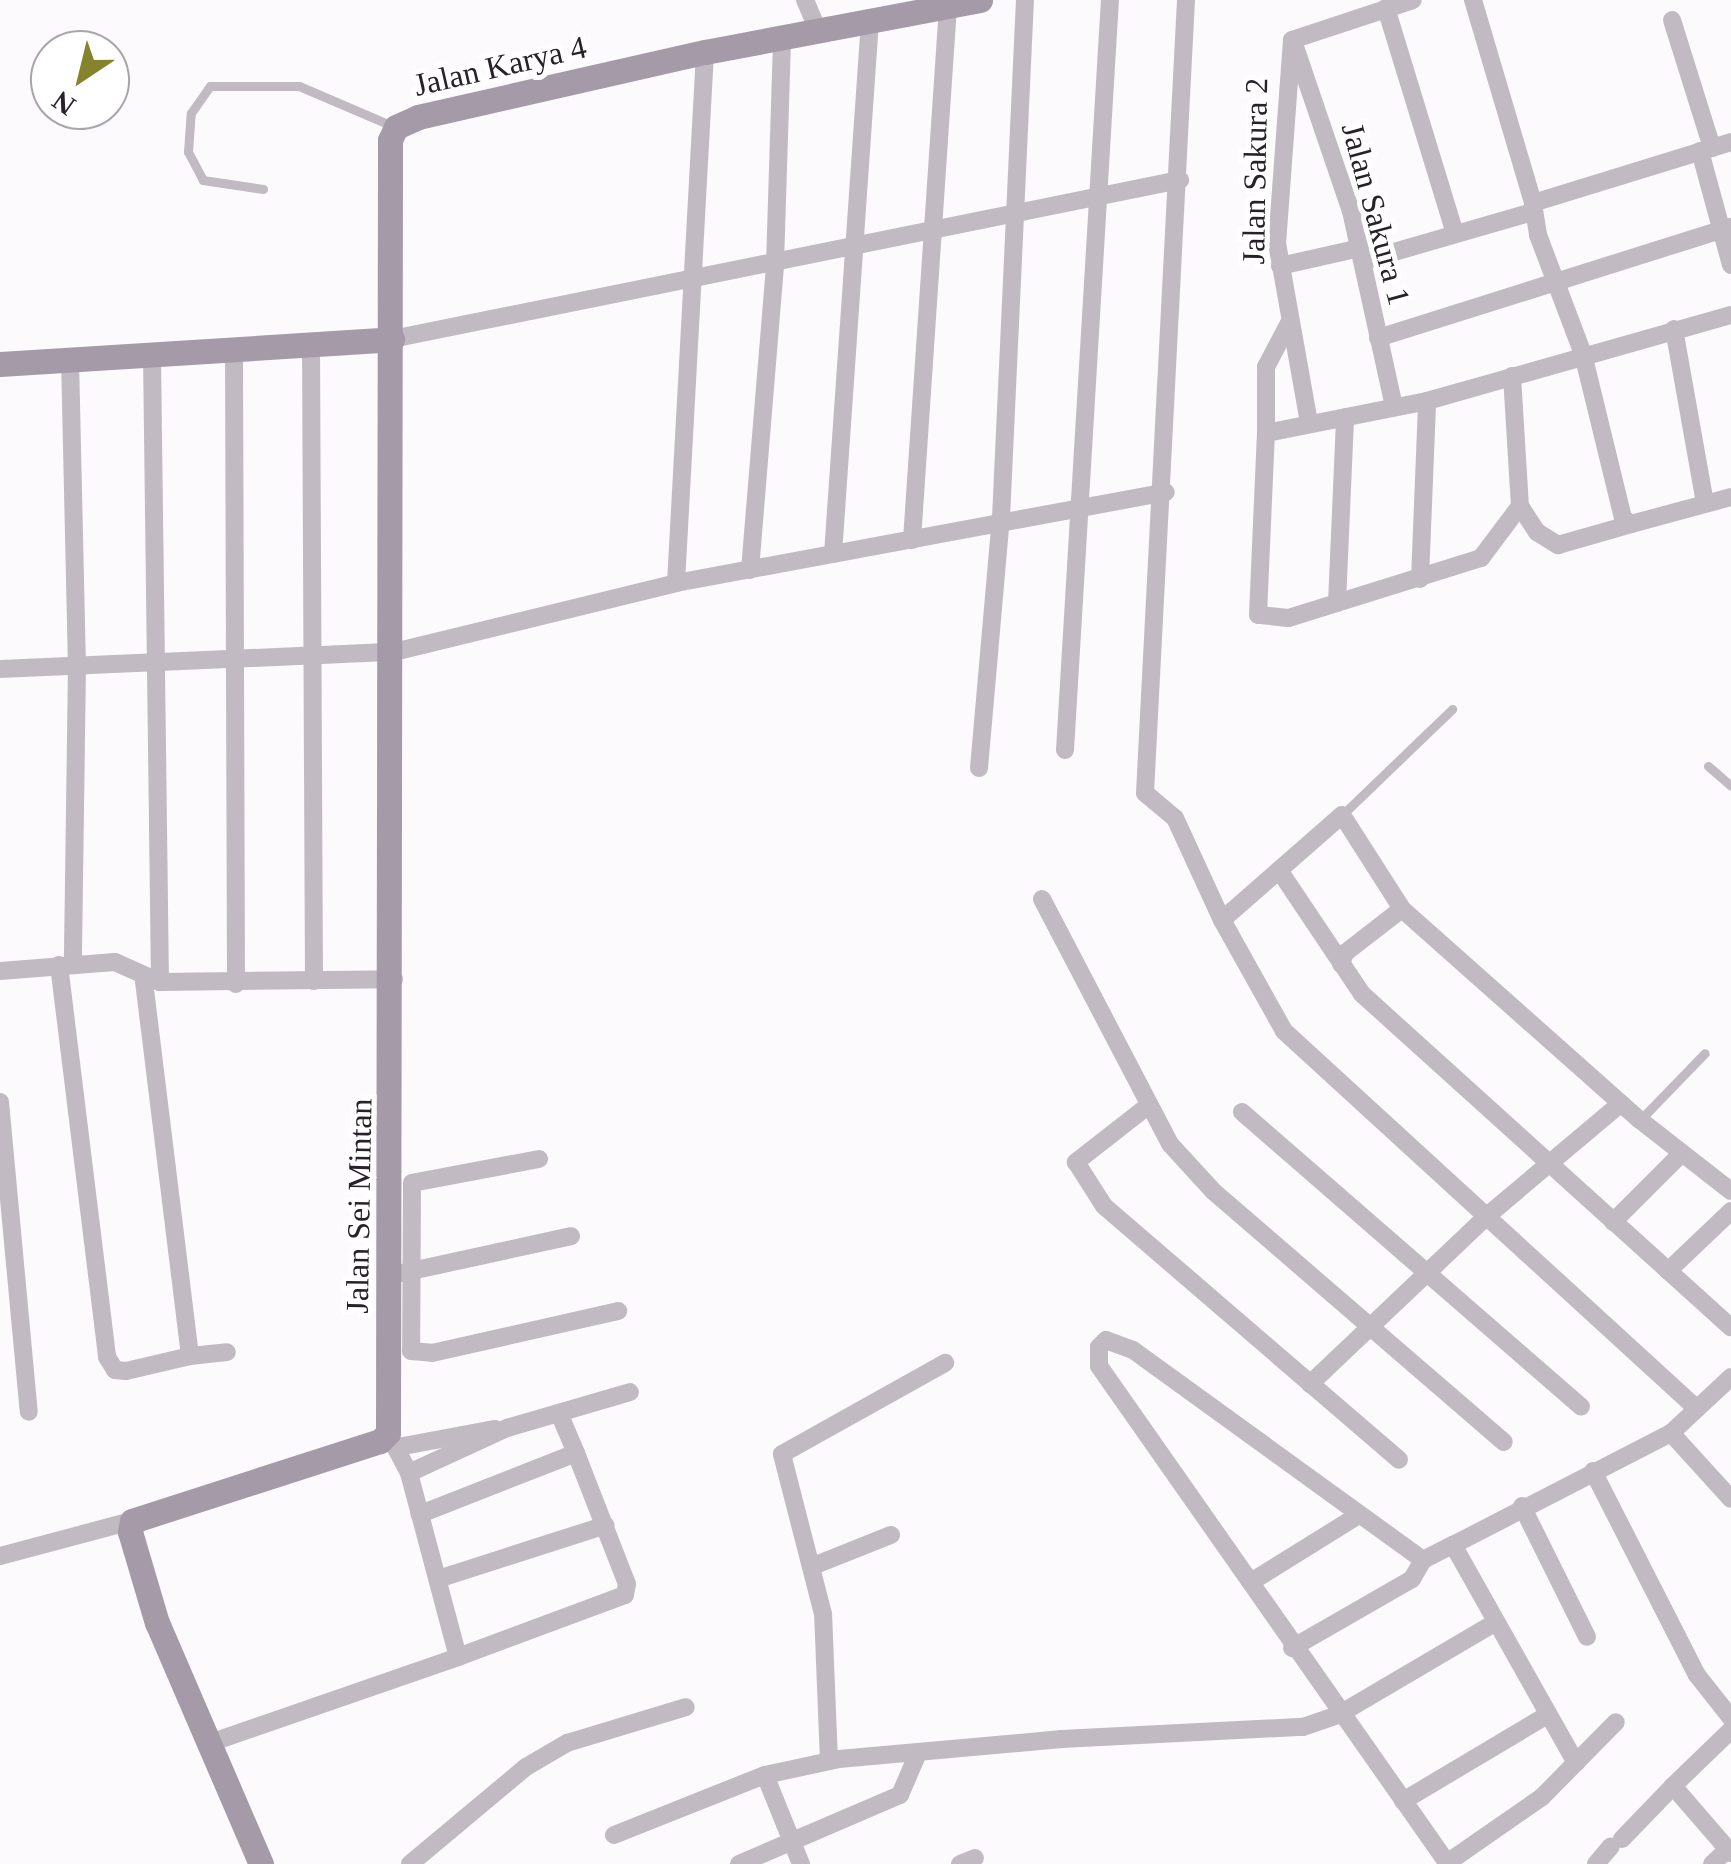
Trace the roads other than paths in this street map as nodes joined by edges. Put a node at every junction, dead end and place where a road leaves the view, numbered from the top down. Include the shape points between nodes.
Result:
1 (805, 0) edge
2 (980, 0) edge
3 (1025, 0) edge
4 (1110, 0) edge
5 (1186, 0) edge
6 (1413, 0) edge
7 (1473, 0) edge
8 (948, 7) junction
9 (1386, 8) junction
10 (870, 20) junction
11 (1672, 20) dead end
12 (818, 31) junction
13 (782, 39) junction
14 (1292, 40) junction
15 (705, 52) junction
16 (396, 127) junction
17 (1731, 142) edge
18 (1706, 150) junction
19 (1180, 180) junction
20 (262, 189) dead end
21 (1100, 201) junction
22 (1533, 207) junction
23 (1018, 217) junction
24 (1726, 229) edge
25 (937, 232) junction
26 (1455, 234) junction
27 (856, 248) junction
28 (1362, 254) junction
29 (775, 264) junction
30 (1731, 265) edge
31 (1280, 266) junction
32 (693, 280) junction
33 (1556, 281) junction
34 (1731, 315) edge
35 (1290, 320) junction
36 (1674, 330) junction
37 (1378, 338) junction
38 (392, 339) junction
39 (311, 346) junction
40 (234, 350) junction
41 (1583, 354) junction
42 (152, 355) junction
43 (70, 360) junction
44 (0, 364) edge
45 (1512, 376) junction
46 (1427, 400) junction
47 (1394, 407) junction
48 (1344, 417) junction
49 (1308, 422) junction
50 (1266, 432) junction
51 (1166, 492) junction
52 (1731, 497) edge
53 (1705, 503) junction
54 (1520, 506) junction
55 (1075, 509) junction
56 (1001, 518) junction
57 (1632, 524) junction
58 (912, 540) junction
59 (832, 554) junction
60 (750, 570) junction
61 (1420, 578) junction
62 (676, 584) junction
63 (1337, 603) junction
64 (394, 652) junction
65 (317, 656) junction
66 (238, 659) junction
67 (154, 662) junction
68 (78, 666) junction
69 (0, 669) edge
70 (1452, 709) dead end
71 (1065, 750) dead end
72 (1708, 766) dead end
73 (978, 768) dead end
74 (1731, 786) edge
75 (1342, 815) junction
76 (1279, 870) junction
77 (1042, 899) dead end
78 (1402, 909) junction
79 (1222, 920) junction
80 (66, 964) junction
81 (1341, 964) junction
82 (0, 971) edge
83 (394, 978) junction
84 (152, 981) junction
85 (314, 981) junction
86 (236, 984) junction
87 (1705, 1053) dead end
88 (0, 1102) edge
89 (1621, 1103) junction
90 (1149, 1105) junction
91 (1242, 1112) dead end
92 (1640, 1120) junction
93 (1681, 1154) junction
94 (539, 1159) dead end
95 (1548, 1164) junction
96 (1731, 1190) edge
97 (1731, 1212) edge
98 (1487, 1216) junction
99 (1612, 1222) junction
100 (571, 1236) dead end
101 (1668, 1271) junction
102 (401, 1273) junction
103 (1428, 1273) junction
104 (618, 1311) dead end
105 (1731, 1327) edge
106 (1369, 1330) junction
107 (227, 1352) dead end
108 (190, 1356) junction
109 (945, 1363) dead end
110 (1310, 1384) junction
111 (1727, 1387) edge
112 (630, 1392) dead end
113 (1581, 1407) dead end
114 (1696, 1408) junction
115 (29, 1412) dead end
116 (560, 1413) junction
117 (507, 1428) junction
118 (1671, 1433) junction
119 (393, 1440) junction
120 (1504, 1442) dead end
121 (576, 1453) junction
122 (1398, 1460) dead end
123 (1593, 1471) junction
124 (409, 1473) junction
125 (1731, 1499) edge
126 (1522, 1506) junction
127 (420, 1514) junction
128 (1358, 1516) junction
129 (132, 1521) junction
130 (606, 1525) junction
131 (891, 1535) dead end
132 (1453, 1545) junction
133 (0, 1556) edge
134 (1423, 1560) junction
135 (812, 1566) junction
136 (438, 1580) junction
137 (1251, 1582) junction
138 (1494, 1623) junction
139 (1586, 1637) dead end
140 (1292, 1648) junction
141 (458, 1658) junction
142 (686, 1708) dead end
143 (1338, 1715) junction
144 (1547, 1715) junction
145 (1731, 1718) edge
146 (1616, 1722) dead end
147 (1731, 1730) edge
148 (208, 1744) junction
149 (918, 1753) junction
150 (829, 1760) junction
151 (1576, 1763) junction
152 (765, 1775) junction
153 (1673, 1786) junction
154 (1403, 1800) junction
155 (614, 1835) dead end
156 (792, 1841) junction
157 (1730, 1851) edge
158 (262, 1864) edge
159 (410, 1864) edge
160 (739, 1864) edge
161 (801, 1864) edge
162 (1448, 1864) edge
163 (1596, 1864) edge
164 (1712, 1864) edge

1 - 12 street
2 - 8 street, Jalan Karya 4
3 - 23 street
4 - 21 street
5 - 19 street
6 - 9 street
7 - 22 street
8 - 10 street, Jalan Karya 4
8 - 25 street
9 - 14 street
9 - 26 street
10 - 12 street, Jalan Karya 4
10 - 27 street
11 - 18 street
12 - 13 street, Jalan Karya 4
13 - 15 street, Jalan Karya 4
13 - 29 street
14 - 28 street, Jalan Sakura 1
14 - 31 street, Jalan Sakura 2 via 1281,124
15 - 16 street, Jalan Karya 4
15 - 32 street
16 - 20 lane via 299,86 210,86 191,113 188,152 203,180
16 - 38 street, Jalan Karya 4 via 388,154
17 - 18 street
18 - 22 street
18 - 24 street
19 - 21 street
19 - 51 street
21 - 23 street
21 - 55 street
22 - 26 street
22 - 33 street
23 - 25 street
23 - 56 street
24 - 30 street
24 - 33 street
25 - 27 street
25 - 58 street
26 - 28 street
27 - 29 street
27 - 59 street
28 - 31 street
28 - 37 street, Jalan Sakura 1
29 - 32 street
29 - 60 street
31 - 35 street, Jalan Sakura 2
32 - 38 street
32 - 62 street
33 - 37 street
33 - 41 street
34 - 36 street
35 - 49 street, Jalan Sakura 2
35 - 50 street via 1266,367
36 - 41 street
36 - 53 street
37 - 47 street, Jalan Sakura 1
38 - 39 street
38 - 64 street, Jalan Sei Mintan
39 - 40 street
39 - 65 street
40 - 42 street
40 - 66 street
41 - 45 street
41 - 57 street via 1623,518
42 - 43 street
42 - 67 street
43 - 44 street
43 - 68 street
45 - 46 street
45 - 54 street
46 - 47 street
46 - 61 street
47 - 48 street
48 - 49 street
48 - 63 street
49 - 50 street
50 - 63 street via 1258,615 1272,621
51 - 55 street
51 - 79 street via 1146,793 1176,818
52 - 53 street
53 - 57 street
54 - 57 street via 1545,542 1558,545
54 - 61 street via 1481,558
55 - 56 street
55 - 71 street
56 - 58 street
56 - 73 street
58 - 59 street
59 - 60 street
60 - 62 street
61 - 63 street
62 - 64 street
64 - 65 street
64 - 83 street, Jalan Sei Mintan
65 - 66 street
65 - 85 street
66 - 67 street
66 - 86 street
67 - 68 street
67 - 84 street
68 - 69 street
68 - 80 street
70 - 75 lane
72 - 74 lane
75 - 76 street
75 - 78 street
76 - 79 street
76 - 81 street
77 - 90 street
78 - 81 street via 1345,953
78 - 89 street
79 - 98 street via 1284,1032
80 - 82 street
80 - 84 street via 121,963
80 - 108 street via 110,1366 126,1372
81 - 95 street via 1362,994
83 - 85 street
83 - 102 street, Jalan Sei Mintan
84 - 86 street
84 - 108 street
85 - 86 street
87 - 92 lane
88 - 115 street
89 - 92 street
89 - 95 street
90 - 106 street via 1170,1144 1213,1191
90 - 110 street via 1076,1162 1082,1174 1104,1206
91 - 103 street
92 - 93 street
93 - 96 street
93 - 99 street
94 - 102 street via 415,1180
95 - 98 street
95 - 99 street
97 - 101 street
98 - 103 street
98 - 114 street
99 - 101 street
100 - 102 street
101 - 105 street
102 - 104 street via 414,1354
102 - 119 street, Jalan Sei Mintan
103 - 106 street
103 - 113 street
106 - 110 street
106 - 120 street
107 - 108 street
109 - 135 street via 782,1454
110 - 122 street
111 - 114 street
112 - 116 street
114 - 118 street
116 - 117 street
116 - 121 street
117 - 119 street
117 - 124 street
118 - 123 street
118 - 125 street
119 - 124 street
119 - 129 street
121 - 127 street
121 - 130 street
123 - 126 street
123 - 145 street via 1697,1675
124 - 127 street
126 - 132 street
126 - 139 street
127 - 136 street
128 - 134 street
128 - 137 street
128 - 137 street via 1133,1350 1106,1340 1099,1366
129 - 133 street
129 - 148 street via 134,1560
130 - 136 street
130 - 141 street via 625,1595
131 - 135 street
132 - 134 street
132 - 138 street
134 - 140 street via 1412,1579
135 - 150 street via 826,1640
136 - 141 street
137 - 140 street
138 - 143 street
138 - 144 street
140 - 143 street
141 - 148 street
142 - 159 street via 567,1743 526,1767
143 - 149 street via 1302,1727
143 - 154 street
144 - 151 street
144 - 154 street
146 - 151 street
147 - 153 street
148 - 158 street
149 - 150 street
149 - 156 street via 900,1795
150 - 152 street
151 - 162 street
152 - 155 street
152 - 156 street
153 - 157 street
153 - 163 street
154 - 162 street
156 - 160 street
156 - 161 street
157 - 164 street

